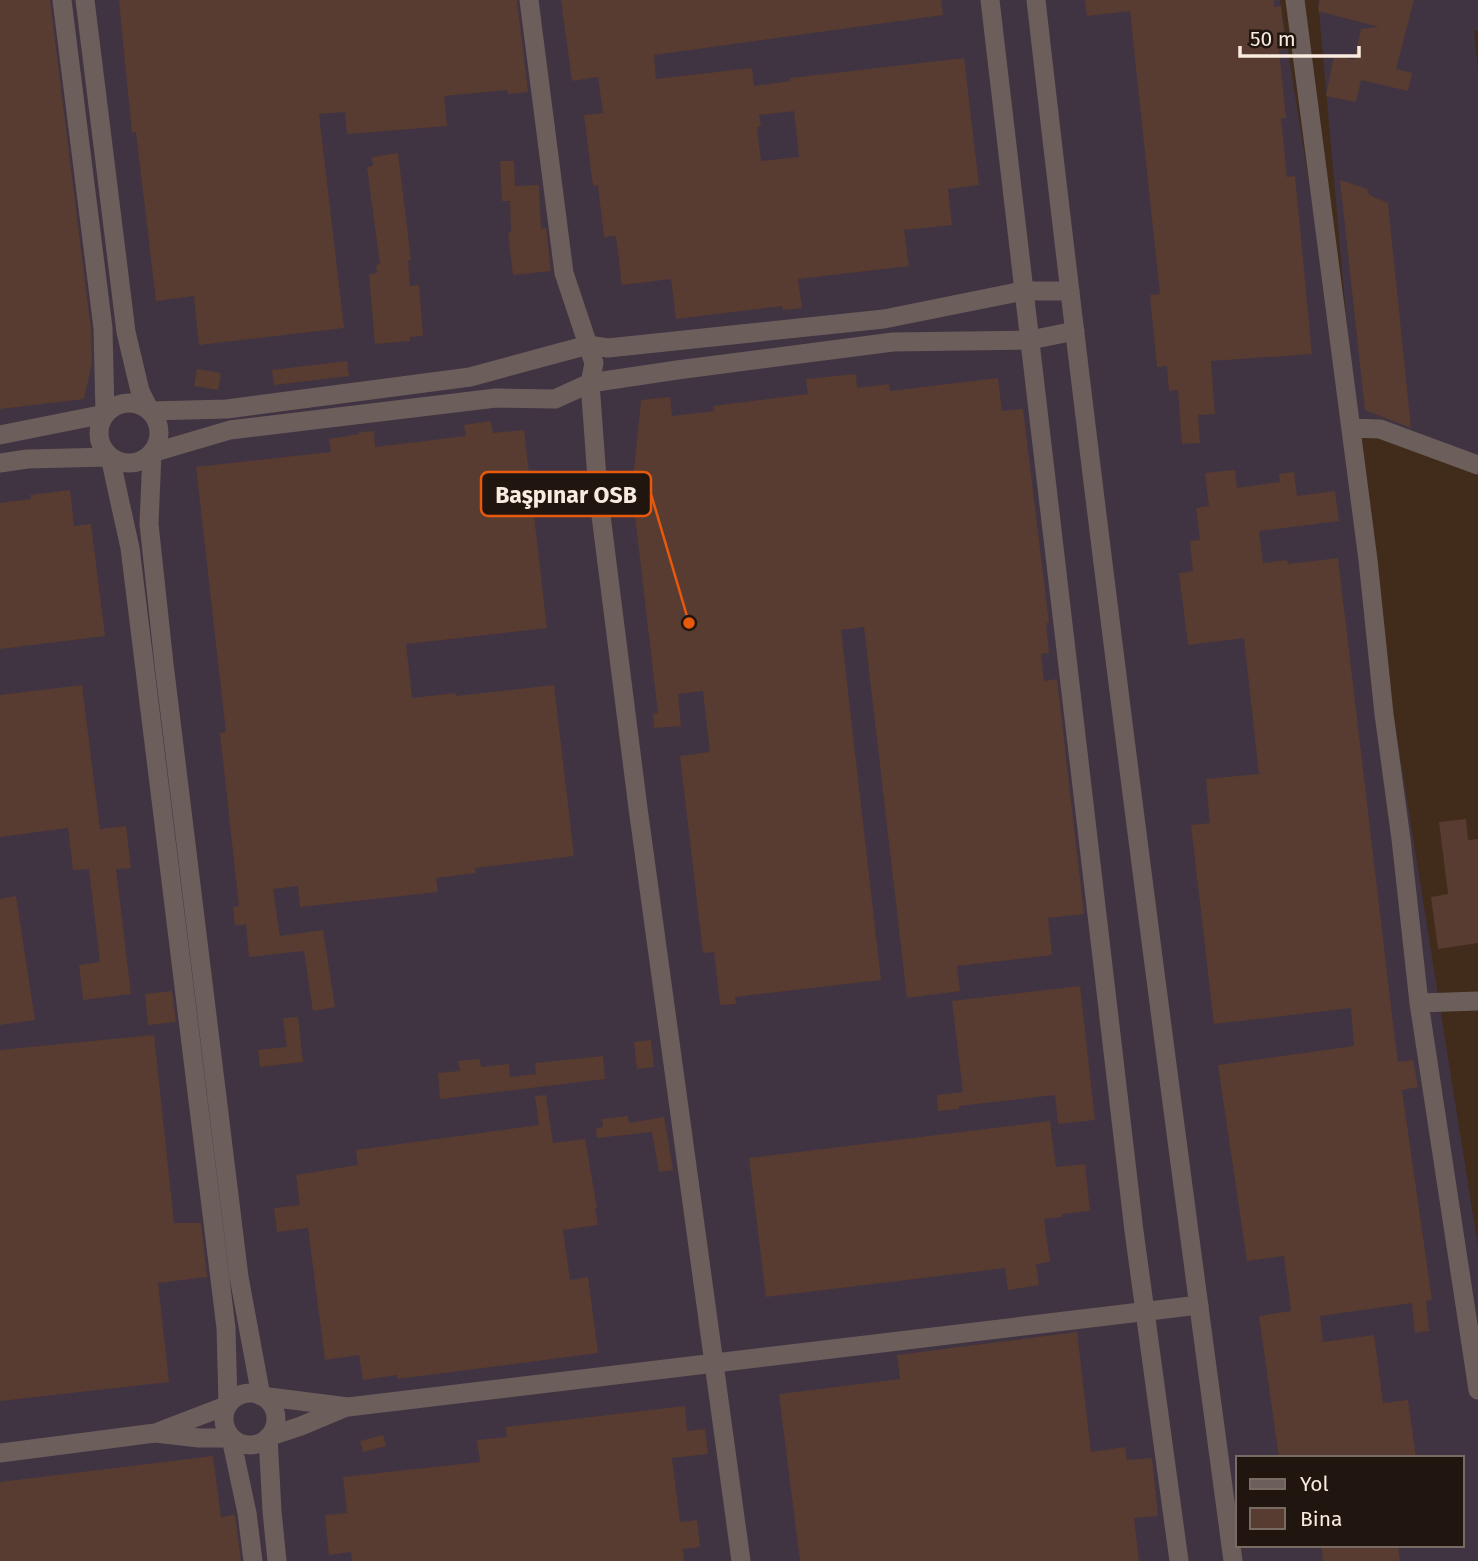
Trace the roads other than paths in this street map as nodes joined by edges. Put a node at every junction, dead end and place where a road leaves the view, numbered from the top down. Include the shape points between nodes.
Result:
1 (62, 0) edge
2 (85, 0) edge
3 (529, 0) edge
4 (990, 0) edge
5 (1036, 0) edge
6 (1296, 0) edge
7 (1023, 291) junction
8 (1070, 291) junction
9 (1075, 331) junction
10 (1030, 340) junction
11 (588, 345) junction
12 (590, 383) junction
13 (150, 411) junction
14 (105, 414) junction
15 (1351, 428) junction
16 (0, 435) edge
17 (152, 453) junction
18 (110, 457) junction
19 (0, 463) edge
20 (1478, 466) edge
21 (180, 799) junction
22 (160, 800) junction
23 (1478, 1001) edge
24 (1419, 1003) junction
25 (208, 1020) junction
26 (187, 1022) junction
27 (228, 1189) junction
28 (208, 1192) junction
29 (1199, 1305) junction
30 (1146, 1310) junction
31 (715, 1363) junction
32 (1478, 1390) edge
33 (261, 1396) junction
34 (228, 1405) junction
35 (348, 1407) junction
36 (155, 1433) junction
37 (268, 1437) junction
38 (232, 1438) junction
39 (0, 1453) edge
40 (253, 1561) edge
41 (277, 1561) edge
42 (741, 1561) edge
43 (1178, 1561) edge
44 (1233, 1561) edge

1 - 14 street via 103,328
2 - 13 street via 126,332 139,391
3 - 11 street via 564,273
4 - 7 street
5 - 8 street
6 - 15 street
7 - 8 street
7 - 10 street
7 - 11 street via 884,319 608,348
8 - 9 street
9 - 10 street
9 - 29 street
10 - 12 street via 893,342
10 - 30 street
11 - 12 street via 594,363
11 - 13 street via 470,377 227,409
12 - 17 street via 555,399 496,398 230,430
12 - 31 street via 598,492 636,795
13 - 14 street via 121,403
13 - 17 street via 159,434
14 - 16 street
14 - 18 street via 99,439
15 - 20 street via 1380,429
15 - 24 street
17 - 18 street via 136,463
17 - 21 street via 149,524
18 - 19 street
18 - 22 street via 130,548
21 - 22 street
21 - 25 street
22 - 26 street
23 - 24 street
24 - 32 street
25 - 26 street
25 - 27 street
26 - 28 street
27 - 28 street
27 - 33 street
28 - 34 street via 226,1328
29 - 30 street
29 - 44 street
30 - 31 street
30 - 43 street
31 - 35 street
31 - 42 street
33 - 34 street via 245,1394
33 - 35 street
33 - 37 street via 275,1417
34 - 36 street
34 - 38 street via 224,1420
35 - 37 street
36 - 38 street
36 - 39 street
37 - 38 street via 249,1445
37 - 41 street
38 - 40 street

